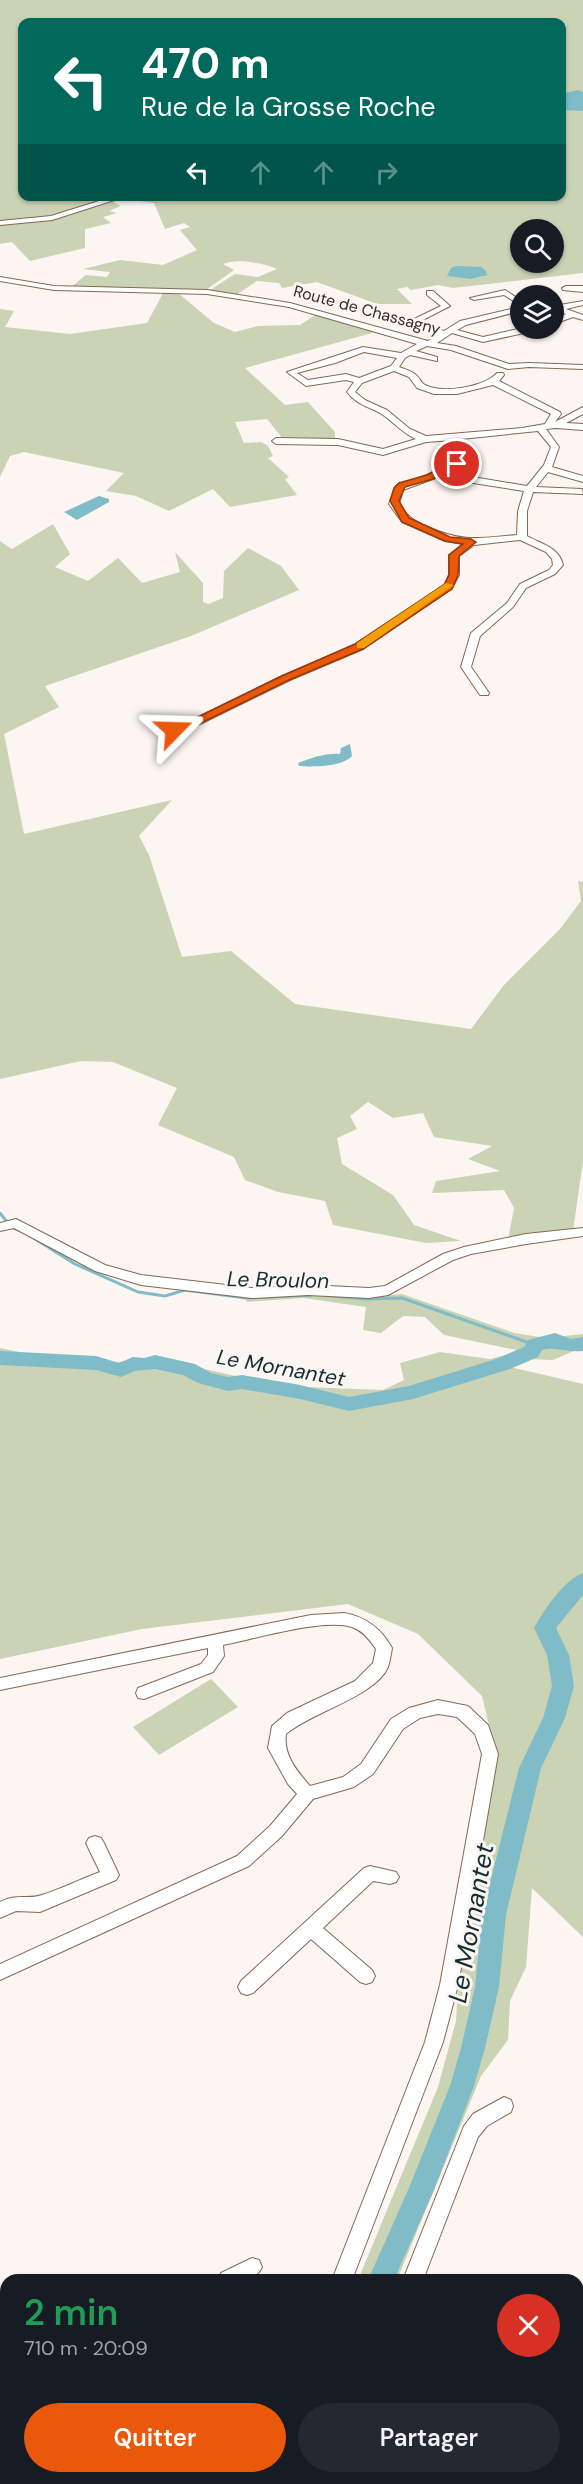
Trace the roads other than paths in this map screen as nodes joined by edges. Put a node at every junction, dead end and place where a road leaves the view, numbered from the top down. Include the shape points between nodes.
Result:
1 (108, 201) edge
2 (0, 223) edge
3 (0, 279) edge
4 (566, 288) dead end
5 (583, 290) edge
6 (430, 293) dead end
7 (510, 296) edge
8 (474, 298) dead end
9 (583, 303) edge
10 (564, 306) edge
11 (510, 311) edge
12 (564, 311) edge
13 (574, 314) junction
14 (564, 318) edge
15 (583, 318) edge
16 (446, 332) junction
17 (510, 334) edge
18 (427, 344) junction
19 (406, 354) junction
20 (434, 359) dead end
21 (508, 367) junction
22 (583, 367) edge
23 (394, 368) junction
24 (359, 381) junction
25 (494, 382) junction
26 (527, 390) dead end
27 (513, 392) junction
28 (583, 410) edge
29 (548, 427) junction
30 (583, 427) edge
31 (456, 437) junction
32 (425, 439) junction
33 (276, 441) dead end
34 (548, 469) junction
35 (467, 479) dead end
36 (583, 479) edge
37 (530, 489) junction
38 (582, 492) edge
39 (522, 537) junction
40 (471, 542) junction
41 (484, 693) dead end
42 (174, 730) dead end
43 (6, 1225) edge
44 (583, 1232) edge
45 (215, 1641) junction
46 (0, 1684) edge
47 (144, 1693) dead end
48 (307, 1794) junction
49 (95, 1844) dead end
50 (390, 1877) dead end
51 (0, 1910) edge
52 (310, 1928) junction
53 (0, 1972) edge
54 (366, 1976) dead end
55 (247, 1987) dead end
56 (504, 2106) dead end
57 (252, 2267) dead end
58 (239, 2274) edge
59 (344, 2274) edge
60 (415, 2274) edge

1 - 2 street via 52,218
3 - 18 street, Route de Chassagny via 54,288 214,293 290,304
4 - 5 street
6 - 16 street via 446,306 412,322
7 - 8 street via 505,292
9 - 10 street
11 - 16 street via 464,322
12 - 13 street
13 - 14 street
13 - 15 street
16 - 17 street via 483,340
16 - 18 street
18 - 19 street
18 - 21 street, Route de Chassagny via 453,348
19 - 20 street
19 - 23 street
19 - 24 street via 363,349 291,372 306,383 346,377
21 - 22 street
21 - 25 street
23 - 24 street
23 - 25 street via 434,391 457,391
24 - 32 street via 351,392 354,398 382,411 403,430
25 - 27 street
26 - 27 street
27 - 29 street via 557,414
28 - 29 street
29 - 30 street
29 - 31 street
29 - 34 street via 555,447
31 - 32 street
31 - 40 street via 462,461 402,485 394,504 405,520 448,539
32 - 33 street via 383,452 338,442
34 - 36 street
34 - 37 street
35 - 37 street
37 - 38 street
37 - 39 street via 522,512
39 - 40 street
39 - 41 street via 551,551 558,565 523,586 510,605 476,635 466,667
40 - 42 street via 454,555 454,575 448,586 378,634 340,656
43 - 44 street via 16,1223 100,1268 141,1280 252,1293 388,1290 448,1257 469,1250
45 - 46 street
45 - 47 street via 216,1656 207,1668
45 - 48 street via 338,1619 356,1621 374,1631 384,1648 380,1666 361,1686 293,1718 278,1731 276,1748
48 - 53 street via 276,1831 243,1861
48 - 59 street via 348,1782 367,1769 397,1724 415,1713 438,1707 462,1711 482,1730 490,1754 449,1985 434,2042
49 - 51 street via 110,1875 40,1904 14,1903
50 - 52 street via 370,1873
52 - 54 street
52 - 55 street
56 - 60 street via 480,2120 471,2132
57 - 58 street

